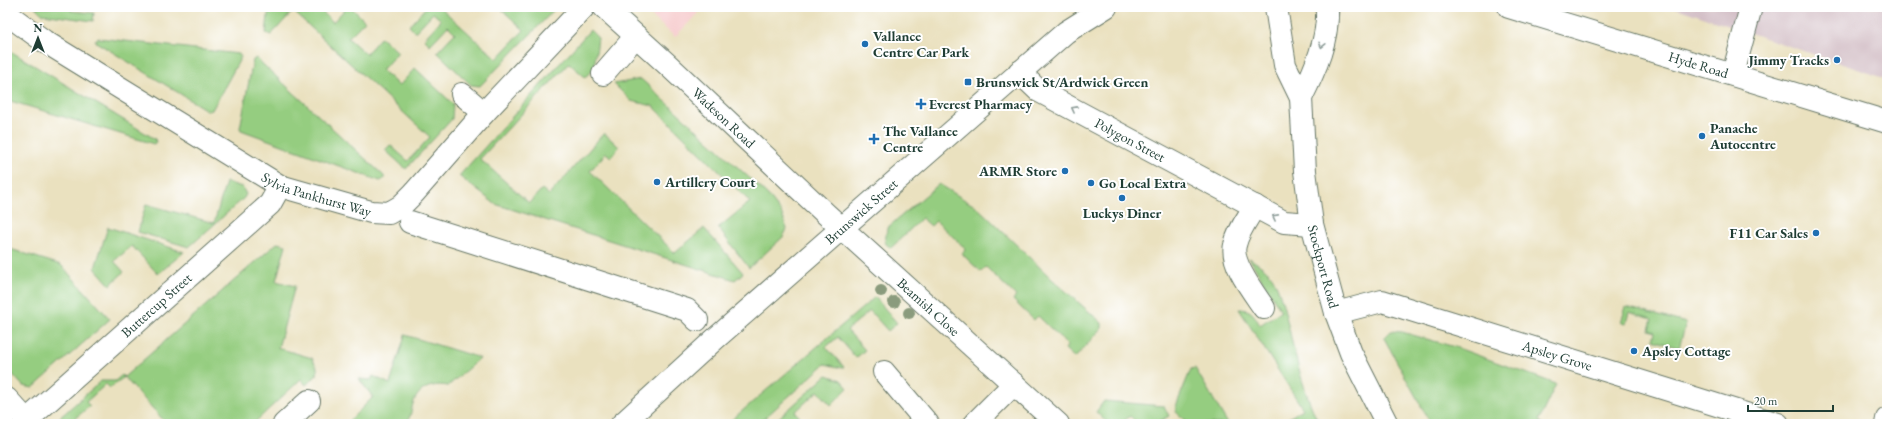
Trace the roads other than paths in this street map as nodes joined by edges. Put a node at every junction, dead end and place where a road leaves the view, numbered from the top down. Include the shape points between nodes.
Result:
1 (584, 7) edge
2 (604, 7) edge
3 (1106, 7) edge
4 (1276, 7) edge
5 (1327, 7) edge
6 (1509, 7) edge
7 (1751, 7) edge
8 (7, 14) edge
9 (636, 36) junction
10 (1020, 72) junction
11 (603, 74) dead end
12 (1733, 74) junction
13 (462, 94) dead end
14 (1301, 98) junction
15 (484, 113) junction
16 (1887, 122) edge
17 (280, 186) junction
18 (1255, 206) junction
19 (410, 222) dead end
20 (1312, 224) junction
21 (843, 229) junction
22 (1264, 308) dead end
23 (1336, 313) junction
24 (697, 320) dead end
25 (884, 372) dead end
26 (1014, 384) junction
27 (7, 399) edge
28 (309, 401) dead end
29 (1887, 419) edge
30 (28, 422) edge
31 (284, 424) edge
32 (623, 424) edge
33 (928, 424) edge
34 (974, 424) edge
35 (1058, 424) edge
36 (1387, 424) edge
37 (1778, 424) edge
38 (1886, 424) edge

1 - 15 main road, Sylvia Pankhurst Way
2 - 9 main road, Wadeson Road
3 - 10 main road, Brunswick Street via 1066,32
4 - 14 main road, Stockport Road via 1285,65
5 -> 14 main road, Stockport Road via 1328,18 1317,64
6 - 12 main road, Hyde Road
7 - 12 main road
8 - 17 main road, Sylvia Pankhurst Way via 44,41
9 - 11 main road
9 - 21 main road, Wadeson Road
18 -> 10 main road, Polygon Street via 1039,91
10 - 21 main road, Brunswick Street
12 - 16 main road, Hyde Road
13 - 15 main road
14 - 20 main road, Stockport Road via 1305,171
15 - 17 main road, Sylvia Pankhurst Way via 414,193 401,206 389,213 371,212
17 - 30 main road, Buttercup Street via 270,204
20 -> 18 main road, Polygon Street via 1284,222
18 - 22 main road via 1234,246 1242,274
19 - 24 main road via 687,310
20 - 23 main road, Stockport Road
21 - 26 main road, Beamish Close
21 - 32 main road, Brunswick Street
23 - 36 main road, Stockport Road via 1351,353
23 - 37 main road, Apsley Grove via 1382,302
25 - 33 main road
26 - 34 main road
26 - 35 main road, Beamish Close
27 - 30 main road
28 - 31 main road
29 - 38 main road

